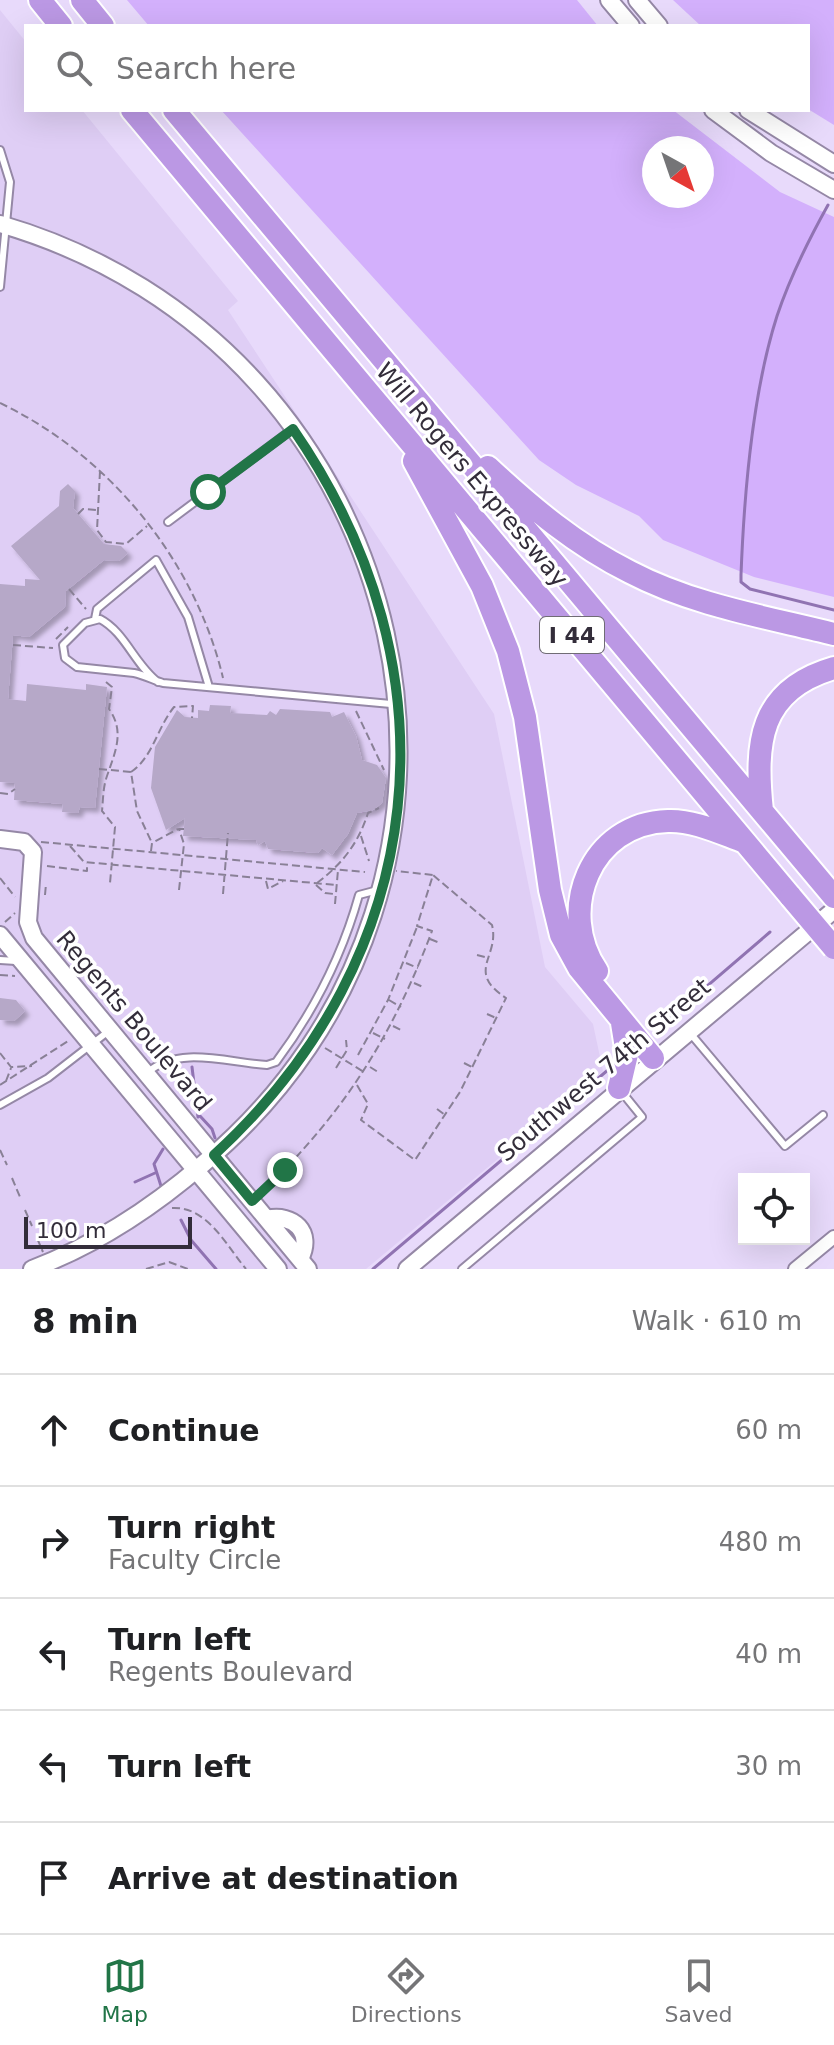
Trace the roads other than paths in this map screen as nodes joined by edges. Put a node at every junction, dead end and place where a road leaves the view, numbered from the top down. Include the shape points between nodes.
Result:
1 (40, 0) edge
2 (82, 0) edge
3 (609, 0) edge
4 (637, 0) edge
5 (59, 24) edge
6 (101, 24) edge
7 (629, 24) edge
8 (657, 24) edge
9 (134, 112) edge
10 (176, 112) edge
11 (716, 112) edge
12 (751, 112) edge
13 (0, 150) edge
14 (834, 164) edge
15 (834, 190) edge
16 (3, 225) edge
17 (0, 287) edge
18 (416, 400) junction
19 (397, 427) junction
20 (293, 429) junction
21 (168, 522) dead end
22 (95, 619) junction
23 (834, 634) edge
24 (834, 668) edge
25 (158, 682) junction
26 (209, 687) junction
27 (398, 704) junction
28 (762, 811) junction
29 (0, 839) edge
30 (746, 843) junction
31 (381, 891) junction
32 (834, 897) edge
33 (834, 910) edge
34 (0, 935) edge
35 (834, 948) edge
36 (0, 960) edge
37 (22, 961) junction
38 (620, 1018) junction
39 (110, 1030) junction
40 (688, 1030) junction
41 (92, 1045) junction
42 (658, 1055) junction
43 (146, 1074) junction
44 (619, 1088) junction
45 (0, 1105) edge
46 (823, 1115) dead end
47 (214, 1155) junction
48 (196, 1170) junction
49 (270, 1223) junction
50 (834, 1237) edge
51 (256, 1243) junction
52 (304, 1264) edge
53 (32, 1269) edge
54 (278, 1269) edge
55 (407, 1269) edge
56 (462, 1269) edge
57 (795, 1269) edge

1 - 5 highway
2 - 6 highway
3 - 7 street
4 - 8 street
9 - 19 highway, Will Rogers Expressway / I 44
10 - 18 highway, Will Rogers Expressway / I 44
11 - 15 street
12 - 14 street
13 - 16 lane via 10,182
16 - 17 lane
16 - 20 street via 85,256 175,310 244,370
18 - 23 highway via 538,513 599,555 689,597
18 - 28 highway, Will Rogers Expressway / I 44
19 - 30 highway, Will Rogers Expressway / I 44
19 - 38 highway via 476,574 508,651 527,731 561,935 579,968
20 - 21 lane
20 - 27 street via 336,496 368,566 387,632
22 - 25 lane via 108,623
22 - 25 lane via 65,641 63,654 69,662
22 - 26 lane via 97,609 156,560 195,634
24 - 28 highway via 795,686 768,720 758,754
25 - 26 lane
26 - 27 lane
27 - 31 street via 397,812
28 - 32 highway, Will Rogers Expressway / I 44
29 - 39 street, Regents Boulevard via 24,842 33,852 29,931
30 - 35 highway, Will Rogers Expressway / I 44, bridge
30 - 42 highway via 680,821 640,826 608,844 584,881 578,919 584,948
31 - 43 lane via 359,895 331,973 276,1062 179,1057 164,1060
31 - 47 street via 360,953 318,1035 278,1090
33 - 40 street, Southwest 74th Street
34 - 37 street, Regents Boulevard
36 - 37 lane
37 - 41 street, Regents Boulevard
38 - 42 highway
38 - 44 highway via 627,1054
39 - 41 lane
39 - 43 street, Regents Boulevard
40 - 42 street, Southwest 74th Street
40 - 46 lane via 785,1146
41 - 45 lane
41 - 48 street, Regents Boulevard
42 - 44 street, Southwest 74th Street
43 - 47 street, Regents Boulevard
44 - 55 street, Southwest 74th Street
44 - 56 lane via 642,1117
47 - 48 street
47 - 49 street, Regents Boulevard
48 - 51 street, Regents Boulevard
48 - 53 street via 110,1233
49 - 51 street
49 - 52 street, Regents Boulevard
50 - 57 street
51 - 54 street, Regents Boulevard

